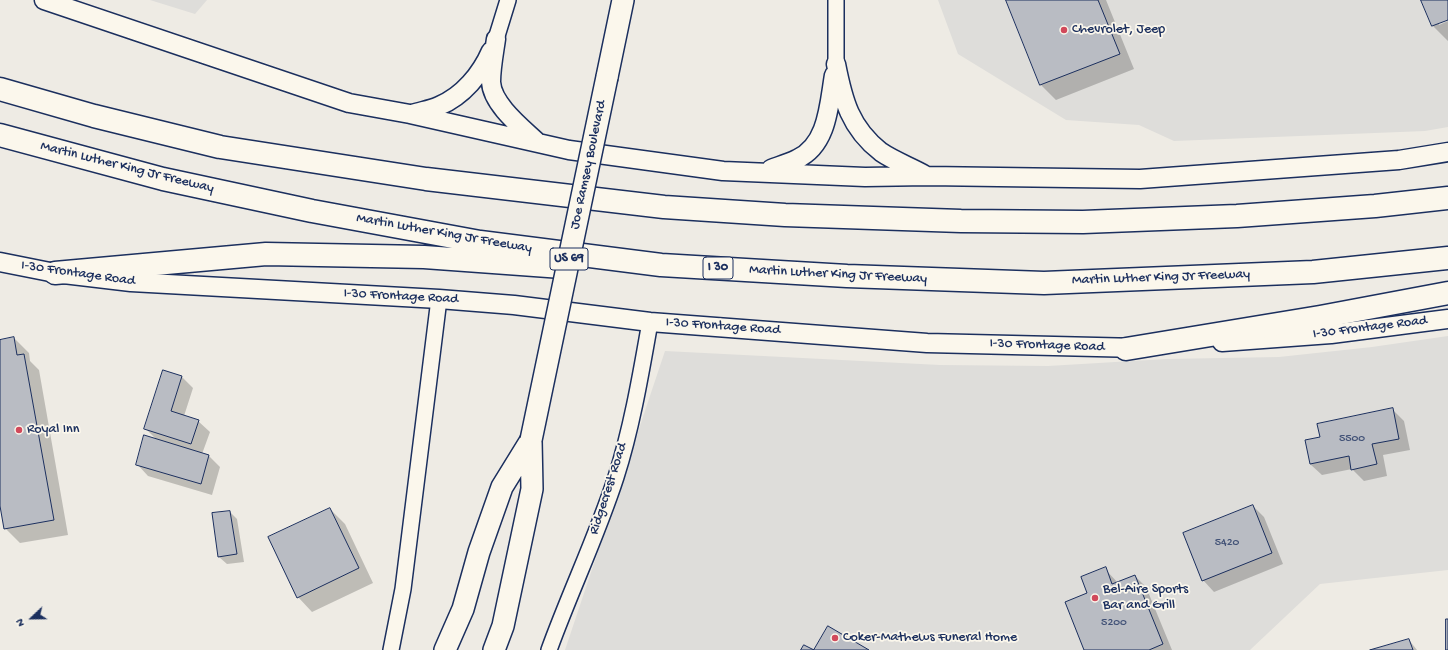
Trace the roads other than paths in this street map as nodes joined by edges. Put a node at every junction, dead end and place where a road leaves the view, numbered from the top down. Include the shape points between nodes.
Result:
1 (44, 0) edge
2 (508, 0) edge
3 (623, 0) edge
4 (836, 0) edge
5 (496, 39) junction
6 (836, 64) junction
7 (0, 89) edge
8 (410, 114) junction
9 (0, 135) edge
10 (537, 142) junction
11 (1448, 152) edge
12 (762, 172) junction
13 (928, 176) junction
14 (1448, 198) edge
15 (1448, 258) edge
16 (0, 262) edge
17 (661, 264) junction
18 (55, 273) junction
19 (1448, 293) edge
20 (439, 299) junction
21 (1448, 319) edge
22 (650, 322) junction
23 (1126, 349) junction
24 (531, 440) junction
25 (391, 650) edge
26 (445, 650) edge
27 (494, 650) edge
28 (549, 650) edge

1 - 8 main road via 349,103
2 - 5 street
3 - 24 highway, Joe Ramsey Boulevard / US 69, bridge
4 - 6 street
5 - 8 main road via 484,67 465,90 439,106
5 - 10 main road via 491,84 500,104
6 - 12 main road via 825,124 816,144 798,159
6 - 13 main road via 843,99 857,127 882,152
7 - 14 highway via 94,116 220,147 426,179 664,207 785,215 1083,222 1237,216
8 - 10 main road
9 - 17 highway, Martin Luther King Jr Freeway / I 30 via 163,179 312,211 480,242
10 - 12 main road via 599,155 707,169
11 - 13 main road via 1399,160 1140,179
12 - 13 main road via 866,177
15 - 17 highway, Martin Luther King Jr Freeway / I 30 via 1313,272 1044,283 831,276
16 - 18 main road, I-30 Frontage Road
17 - 18 highway via 610,270 424,257 266,254
18 - 20 main road, I-30 Frontage Road via 130,282
19 - 23 highway
20 - 22 main road, I-30 Frontage Road via 514,305
20 - 25 street via 403,589
21 - 23 main road, I-30 Frontage Road via 1331,334
22 - 23 main road, I-30 Frontage Road via 927,343
22 - 28 street, Ridgecrest Road via 639,384 616,476 588,555
24 - 26 highway, US 69 via 502,487 479,552 463,609
24 - 27 highway, US 69 via 532,489 503,626

